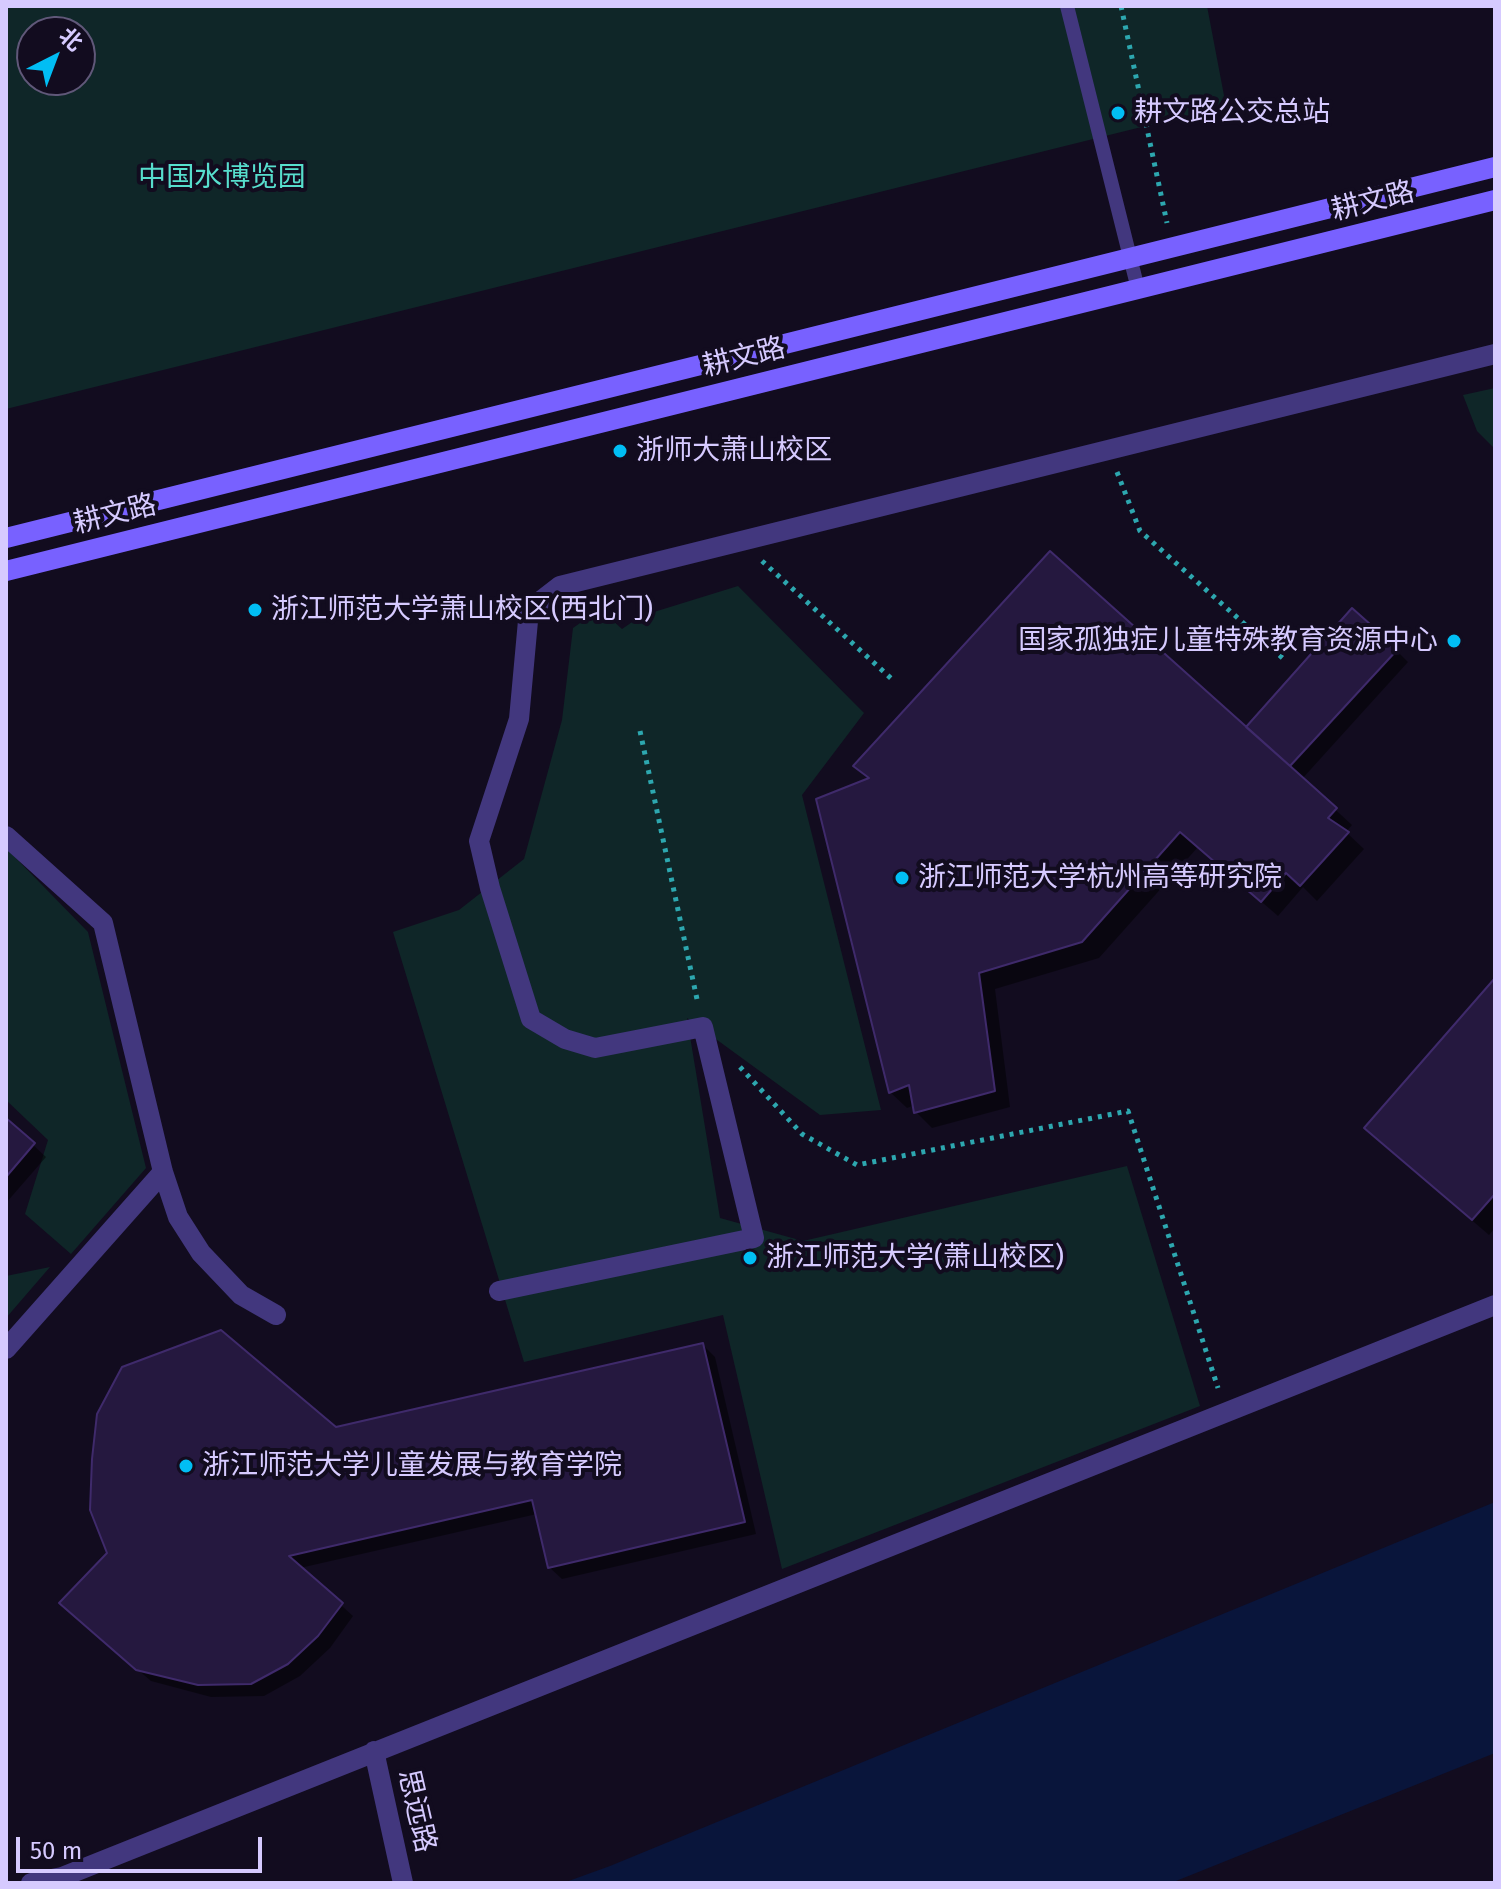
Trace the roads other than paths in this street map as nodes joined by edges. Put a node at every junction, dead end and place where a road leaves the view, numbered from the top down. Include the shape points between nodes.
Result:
1 (1067, 6) edge
2 (1495, 167) edge
3 (1495, 200) edge
4 (1130, 258) junction
5 (1138, 289) junction
6 (1495, 354) edge
7 (6, 538) edge
8 (6, 571) edge
9 (6, 836) edge
10 (163, 1172) junction
11 (499, 1291) dead end
12 (1495, 1305) edge
13 (276, 1315) dead end
14 (6, 1349) edge
15 (374, 1751) junction
16 (31, 1883) edge
17 (403, 1883) edge

1 - 4 lane
2 - 4 main road, 耕文路
3 - 5 main road, 耕文路
4 - 5 lane
4 - 7 main road, 耕文路
5 - 8 main road, 耕文路
6 - 11 street via 560,586 529,610 519,719 479,841 531,1019 565,1039 595,1048 703,1027 754,1238
9 - 10 street via 103,923
10 - 13 street via 178,1217 201,1253 241,1295
10 - 14 street
12 - 15 street
15 - 16 street via 62,1877
15 - 17 street, 思远路

